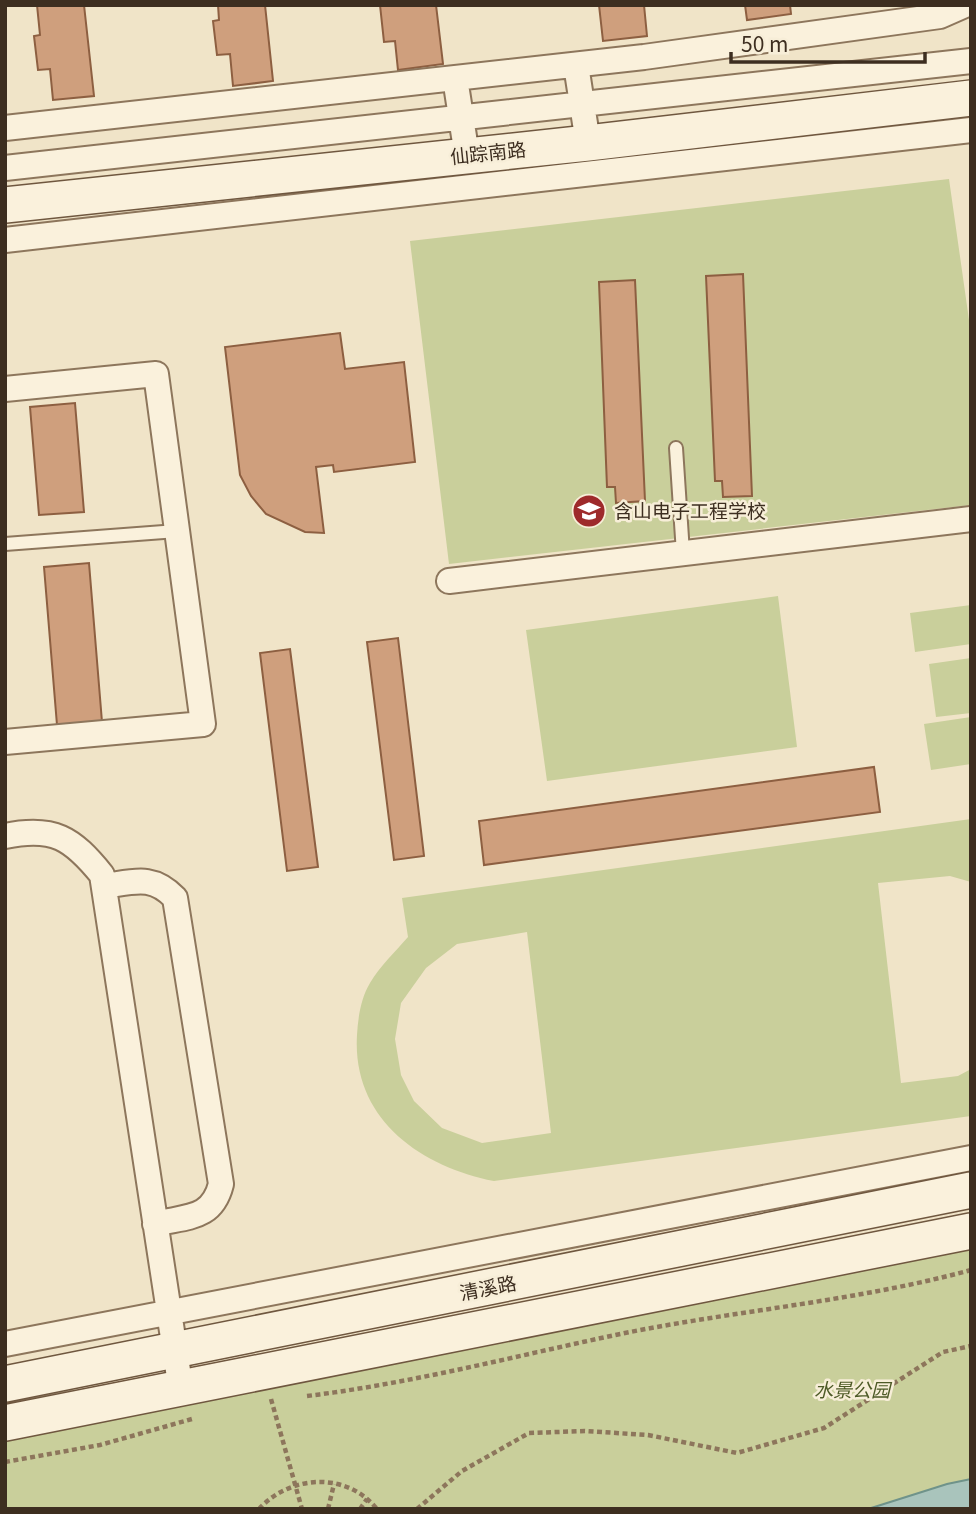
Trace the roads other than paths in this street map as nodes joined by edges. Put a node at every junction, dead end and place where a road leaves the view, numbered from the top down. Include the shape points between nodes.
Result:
1 (965, 5) edge
2 (971, 61) edge
3 (576, 65) junction
4 (455, 78) junction
5 (971, 98) edge
6 (582, 104) junction
7 (461, 118) junction
8 (5, 128) edge
9 (971, 130) edge
10 (588, 143) junction
11 (467, 156) junction
12 (5, 168) edge
13 (5, 205) edge
14 (5, 240) edge
15 (5, 389) edge
16 (676, 448) dead end
17 (971, 519) edge
18 (177, 531) junction
19 (5, 544) edge
20 (683, 553) junction
21 (449, 581) dead end
22 (5, 742) edge
23 (5, 836) edge
24 (104, 886) junction
25 (971, 1158) edge
26 (971, 1190) edge
27 (155, 1224) junction
28 (771, 1231) junction
29 (971, 1231) edge
30 (778, 1270) junction
31 (169, 1312) junction
32 (5, 1344) edge
33 (174, 1352) junction
34 (5, 1384) edge
35 (190, 1404) junction
36 (5, 1423) edge

1 - 3 street via 940,16
2 - 6 street
3 - 4 street
3 - 6 street
4 - 7 street
4 - 8 street
5 - 10 main road, 仙踪南路
6 - 7 street
6 - 10 street
7 - 11 street
7 - 12 street
9 - 14 street
10 - 11 main road, 仙踪南路
11 - 13 main road, 仙踪南路
15 - 18 street via 156,374
16 - 20 lane
17 - 20 street
18 - 19 lane
18 - 22 street via 202,724
20 - 21 street
23 - 24 street via 36,830 78,846 102,875
24 - 27 street
24 - 27 street via 146,881 162,885 175,898 221,1184 208,1211
25 - 31 street
26 - 28 main road, 清溪路
27 - 31 street
28 - 30 main road
28 - 33 main road, 清溪路
29 - 30 main road, 清溪路
30 - 35 main road, 清溪路 via 266,1393
31 - 32 street
31 - 33 street
33 - 34 main road, 清溪路
33 - 35 street
35 - 36 main road, 清溪路

